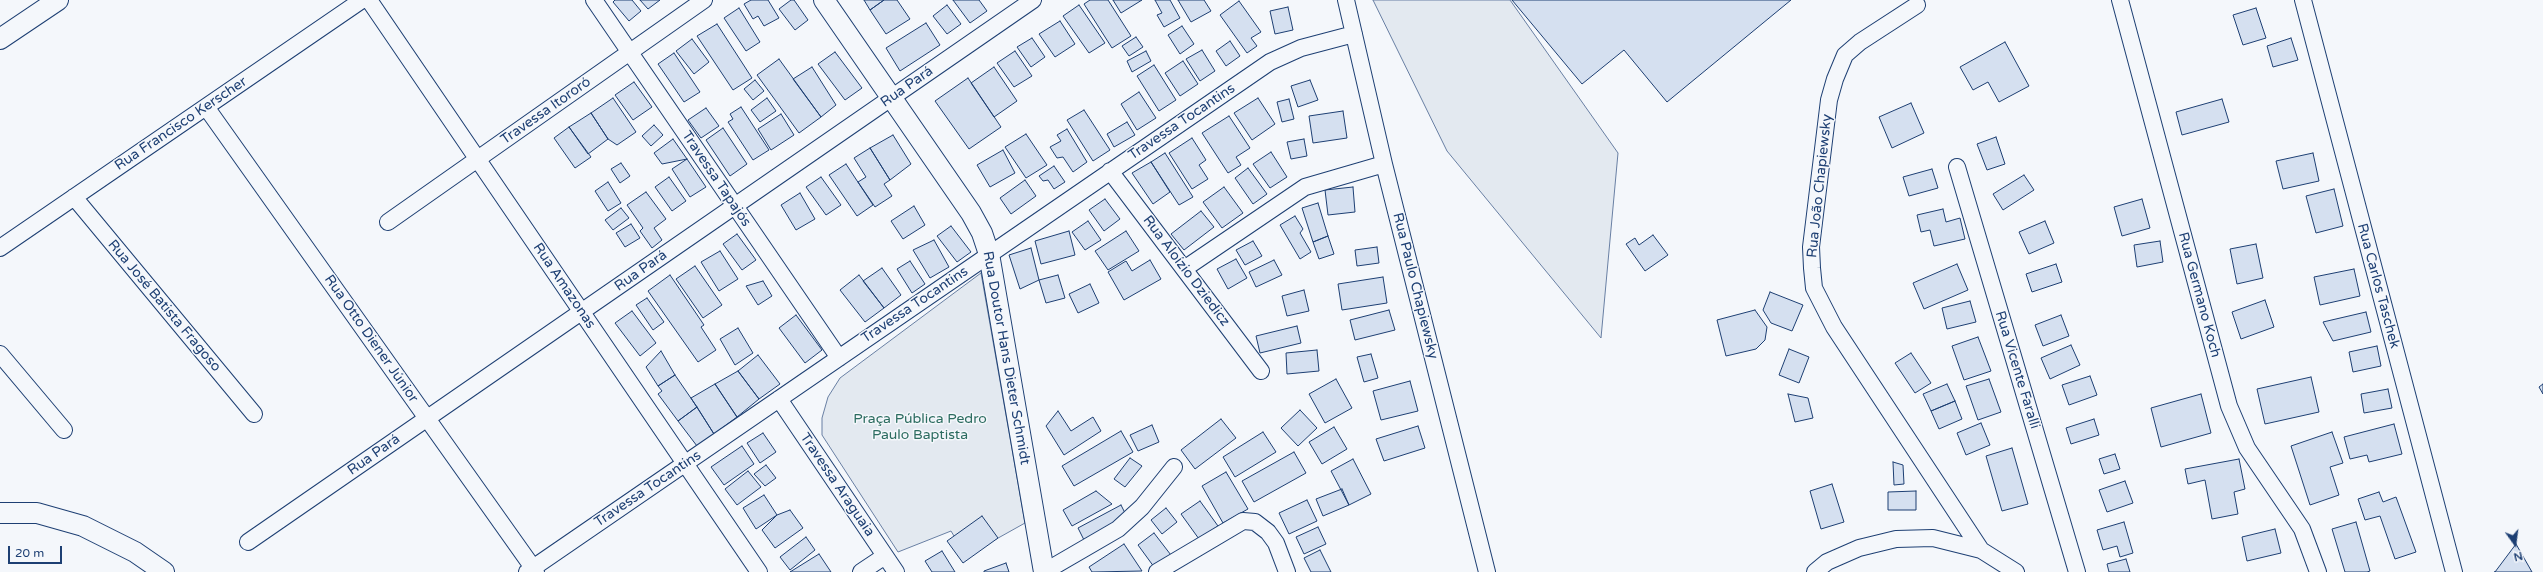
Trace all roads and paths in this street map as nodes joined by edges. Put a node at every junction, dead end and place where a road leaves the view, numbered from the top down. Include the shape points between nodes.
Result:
1 (58, 0) edge
2 (362, 0) edge
3 (369, 0) edge
4 (594, 0) edge
5 (704, 0) edge
6 (824, 0) edge
7 (1033, 0) edge
8 (1346, 0) edge
9 (2120, 0) edge
10 (2303, 0) edge
11 (1917, 5) dead end
12 (1354, 34) junction
13 (0, 39) edge
14 (630, 52) junction
15 (892, 98) junction
16 (206, 107) junction
17 (478, 159) junction
18 (1384, 164) junction
19 (1957, 167) dead end
20 (1110, 171) junction
21 (74, 197) junction
22 (735, 206) junction
23 (388, 222) dead end
24 (0, 248) edge
25 (989, 254) junction
26 (1184, 269) junction
27 (582, 312) junction
28 (0, 354) edge
29 (839, 358) junction
30 (1261, 371) dead end
31 (779, 399) junction
32 (254, 414) dead end
33 (427, 419) junction
34 (64, 430) dead end
35 (685, 463) junction
36 (1174, 467) dead end
37 (0, 513) edge
38 (248, 542) dead end
39 (1981, 550) junction
40 (884, 556) junction
41 (532, 571) edge
42 (164, 572) edge
43 (759, 572) edge
44 (861, 572) edge
45 (896, 572) edge
46 (1044, 572) edge
47 (1158, 572) edge
48 (1286, 572) edge
49 (1487, 572) edge
50 (1815, 572) edge
51 (2016, 572) edge
52 (2078, 572) edge
53 (2318, 572) edge
54 (2454, 572) edge

1 - 13 street
2 - 16 street, Rua Francisco Kerscher
3 - 17 street, Rua Amazonas
4 - 14 street, Travessa Tapajós
5 - 14 street, Travessa Itororó
6 - 15 street, Rua Doutor Hans Dieter Schmidt
7 - 15 street, Rua Pará
8 - 12 street, Rua Paulo Chapiewsky
9 - 53 street, Rua Germano Koch via 2229,406 2247,448 2302,529
10 - 54 street, Rua Carlos Taschek
11 - 39 street, Rua João Chapiewsky via 1860,42 1846,55 1835,79 1829,100 1811,247 1814,288 1834,327
12 - 18 street, Rua Paulo Chapiewsky
12 - 20 street, Travessa Tocantins via 1301,48 1270,62
14 - 17 street, Travessa Itororó
14 - 22 street, Travessa Tapajós
15 - 22 street, Rua Pará
15 - 25 street, Rua Doutor Hans Dieter Schmidt via 971,213 982,233
16 - 21 street, Rua Francisco Kerscher
16 - 33 street, Rua Otto Diener Júnior
17 - 23 street, Travessa Itororó
17 - 27 street, Rua Amazonas
18 - 26 street via 1305,187
18 - 49 street, Rua Paulo Chapiewsky
19 - 52 street, Rua Vicente Faralli
20 - 25 street, Travessa Tocantins
20 - 26 street, Rua Aloízio Dziedicz
21 - 24 street, Rua Francisco Kerscher
21 - 32 street, Rua José Batista Fragoso
22 - 27 street, Rua Pará
22 - 29 street, Travessa Tapajós
25 - 29 street, Travessa Tocantins
25 - 46 street, Rua Doutor Hans Dieter Schmidt
26 - 30 street, Rua Aloízio Dziedicz
27 - 33 street, Rua Pará
27 - 35 street, Rua Amazonas
28 - 34 street
29 - 31 street, Travessa Tocantins
31 - 35 street, Travessa Tocantins
31 - 40 street, Travessa Araguaia
33 - 38 street, Rua Pará
33 - 41 street, Rua Otto Diener Júnior
35 - 41 street, Travessa Tocantins
35 - 43 street, Rua Amazonas
36 - 46 street via 1142,507 1118,529
37 - 42 street via 37,513 83,526 135,552
39 - 50 street via 1933,538 1896,539 1859,548 1828,562
39 - 51 street
40 - 44 street
40 - 45 street, Travessa Araguaia
47 - 48 street via 1243,521 1256,522 1268,532 1276,543

